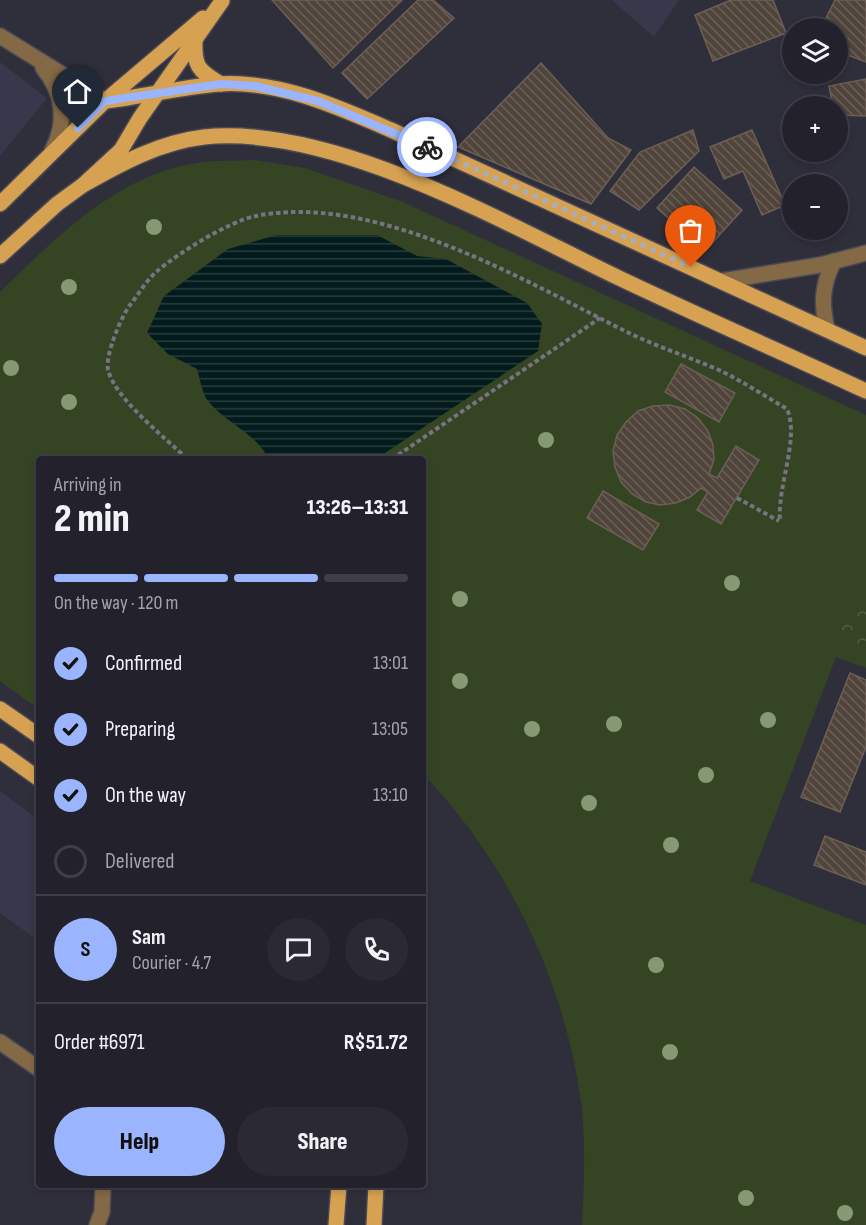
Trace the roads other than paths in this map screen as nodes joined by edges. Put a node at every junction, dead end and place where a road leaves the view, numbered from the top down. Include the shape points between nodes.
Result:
1 (223, 1) edge
2 (0, 36) edge
3 (195, 38) junction
4 (38, 62) junction
5 (221, 84) junction
6 (157, 92) junction
7 (105, 101) junction
8 (50, 155) junction
9 (83, 185) junction
10 (0, 204) edge
11 (866, 253) edge
12 (0, 256) edge
13 (834, 261) junction
14 (722, 282) junction
15 (827, 329) junction
16 (866, 348) edge
17 (866, 392) edge
18 (0, 709) edge
19 (36, 734) edge
20 (0, 751) edge
21 (36, 777) edge
22 (0, 1042) edge
23 (36, 1067) edge
24 (103, 1188) edge
25 (339, 1188) edge
26 (376, 1188) edge
27 (97, 1225) edge
28 (336, 1225) edge
29 (374, 1225) edge

1 - 3 main road
1 - 7 main road
2 - 4 street
3 - 5 main road via 196,64 202,73
3 - 6 main road
4 - 7 street
4 - 8 street via 52,78 62,107 59,137
5 - 6 main road
5 - 14 main road via 286,91 352,114
6 - 7 main road
6 - 9 main road via 121,150
7 - 8 main road
8 - 10 main road
9 - 12 main road
9 - 17 main road via 169,144 204,137 294,143 336,153 458,202
11 - 13 street
13 - 14 street
13 - 15 street via 823,294
14 - 15 main road
15 - 16 main road
18 - 19 main road
20 - 21 main road
22 - 23 street
24 - 27 street
25 - 28 main road
26 - 29 main road

